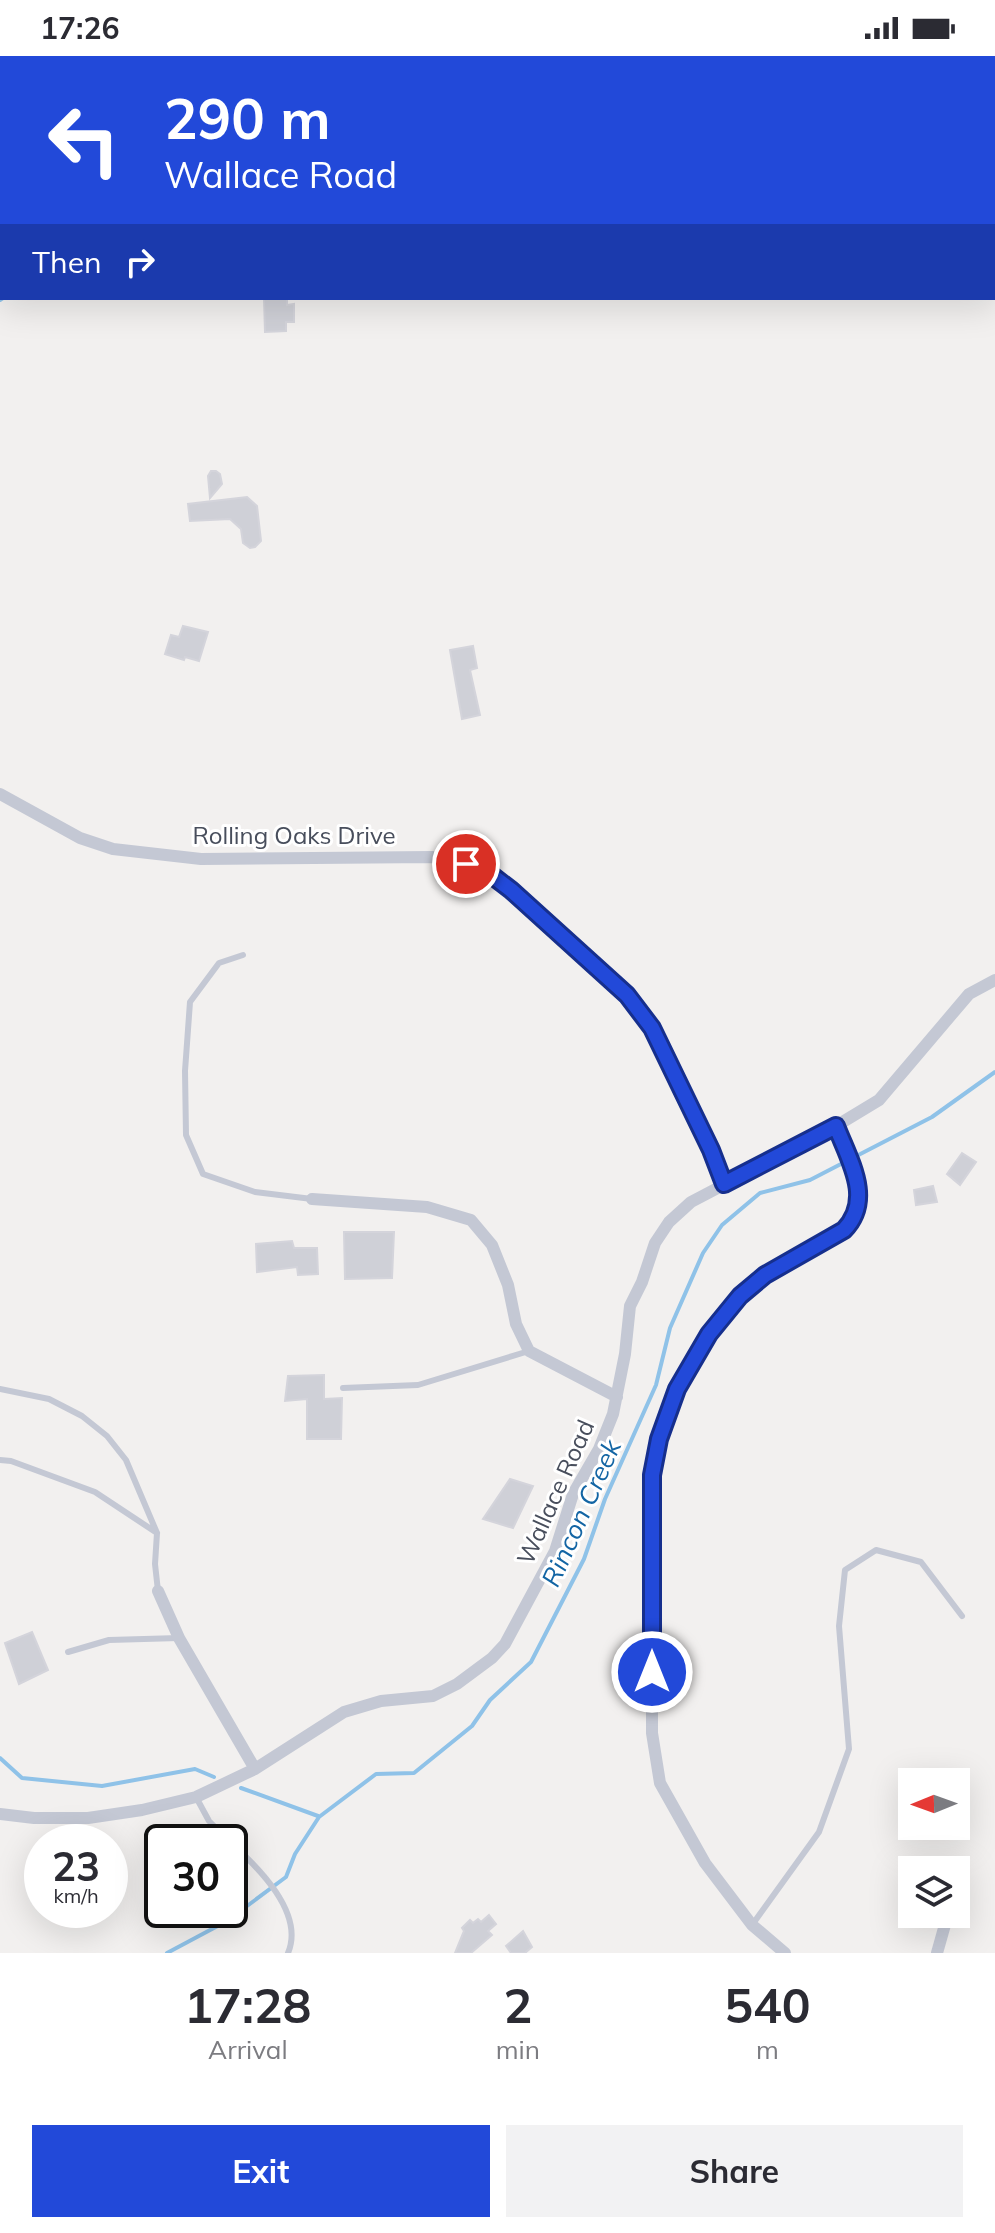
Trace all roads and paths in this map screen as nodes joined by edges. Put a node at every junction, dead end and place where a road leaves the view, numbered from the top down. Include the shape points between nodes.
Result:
1 (0, 794) edge
2 (243, 955) dead end
3 (995, 980) edge
4 (836, 1126) junction
5 (724, 1184) junction
6 (312, 1199) joint
7 (529, 1351) junction
8 (343, 1388) dead end
9 (0, 1389) edge
10 (617, 1397) junction
11 (0, 1460) edge
12 (157, 1533) junction
13 (158, 1591) joint
14 (962, 1616) dead end
15 (179, 1638) junction
16 (68, 1652) dead end
17 (255, 1769) junction
18 (196, 1797) junction
19 (0, 1814) edge
20 (212, 1824) edge
21 (248, 1861) edge
22 (752, 1925) junction
23 (944, 1928) edge
24 (288, 1953) edge
25 (785, 1953) edge
26 (937, 1953) edge

1 - 5 street, Rolling Oaks Drive via 80,838 113,849 201,859 432,857 494,877 627,995 652,1028
2 - 6 lane via 219,963 190,1002 186,1135 203,1174 255,1192
3 - 4 street, Wallace Road via 969,994 879,1100
4 - 5 street, Wallace Road
4 - 22 street via 860,1189 851,1223 751,1285 709,1334 666,1416 652,1475 656,1768 694,1847
5 - 10 street, Wallace Road via 691,1202 655,1243 630,1306
6 - 7 street via 427,1207 471,1220 492,1245
7 - 8 lane via 418,1385
7 - 10 street
9 - 12 lane via 49,1399 107,1436 126,1460
10 - 17 street, Wallace Road via 599,1449 573,1494 555,1551 505,1644 457,1684 433,1696 381,1701 344,1712
11 - 12 lane via 95,1492
12 - 13 lane
13 - 15 street
14 - 22 lane via 921,1562 876,1550 845,1570 839,1626 849,1749 819,1832
15 - 16 lane via 109,1640
15 - 17 street
17 - 18 street, Wallace Road
18 - 19 street, Wallace Road via 88,1818
18 - 20 lane
21 - 24 lane via 282,1903 293,1930
22 - 25 street
23 - 26 street

